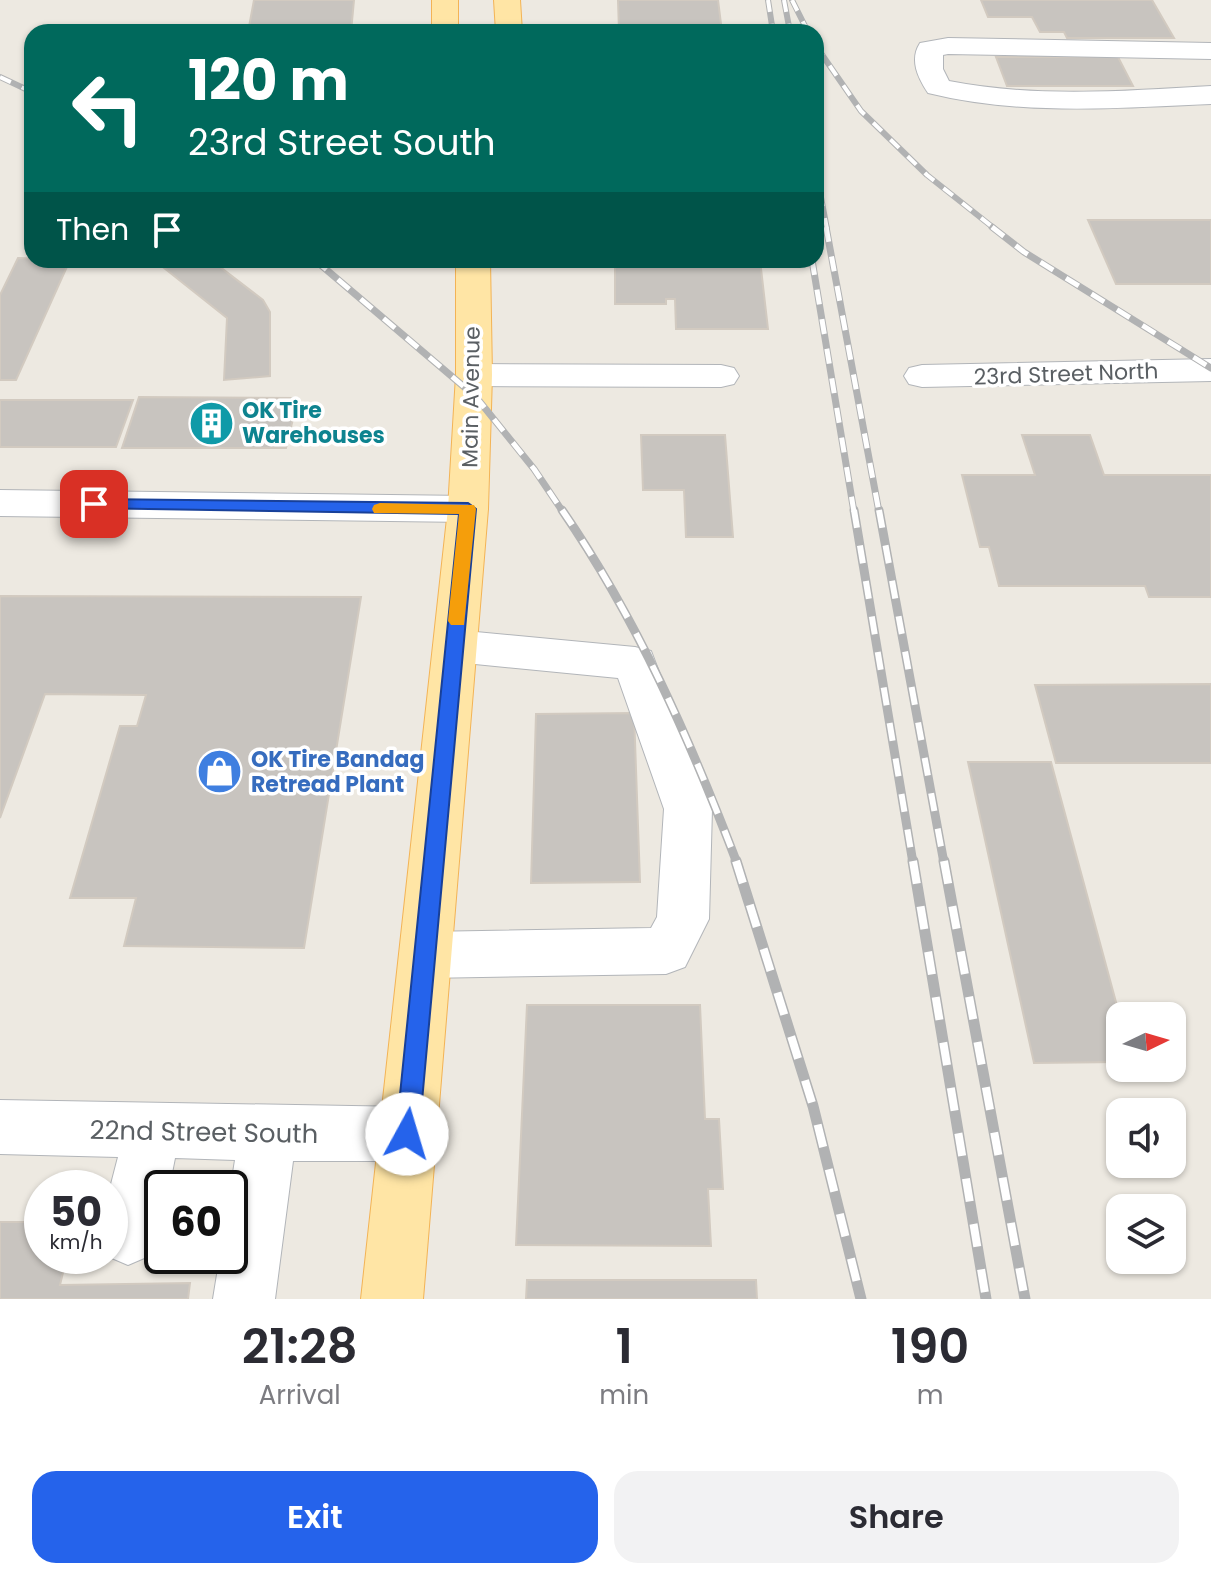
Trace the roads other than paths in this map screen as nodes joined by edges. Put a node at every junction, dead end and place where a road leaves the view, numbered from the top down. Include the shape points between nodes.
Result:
1 (445, 0) edge
2 (508, 2) edge
3 (445, 24) edge
4 (509, 24) edge
5 (1211, 51) edge
6 (1211, 95) edge
7 (473, 268) edge
8 (1211, 370) edge
9 (474, 375) junction
10 (721, 376) dead end
11 (922, 376) dead end
12 (0, 503) edge
13 (468, 509) junction
14 (455, 646) junction
15 (425, 955) junction
16 (0, 1127) edge
17 (153, 1131) junction
18 (268, 1133) junction
19 (407, 1134) junction
20 (128, 1235) dead end
21 (244, 1299) edge
22 (392, 1299) edge

1 - 3 main road
2 - 4 main road
5 - 6 street via 948,46 930,49 929,69 938,87 1036,102
7 - 9 main road, Main Avenue
8 - 11 street, 23rd Street North
9 - 10 street
9 - 13 main road, Main Avenue
12 - 13 street
13 - 14 main road, Main Avenue
14 - 15 main road, Main Avenue
14 - 15 street via 635,663 688,809 683,919 666,951
15 - 19 main road, Main Avenue
16 - 17 street, 22nd Street South
17 - 18 street, 22nd Street South
17 - 20 street
18 - 19 street, 22nd Street South
18 - 21 street
19 - 22 main road, Main Avenue

